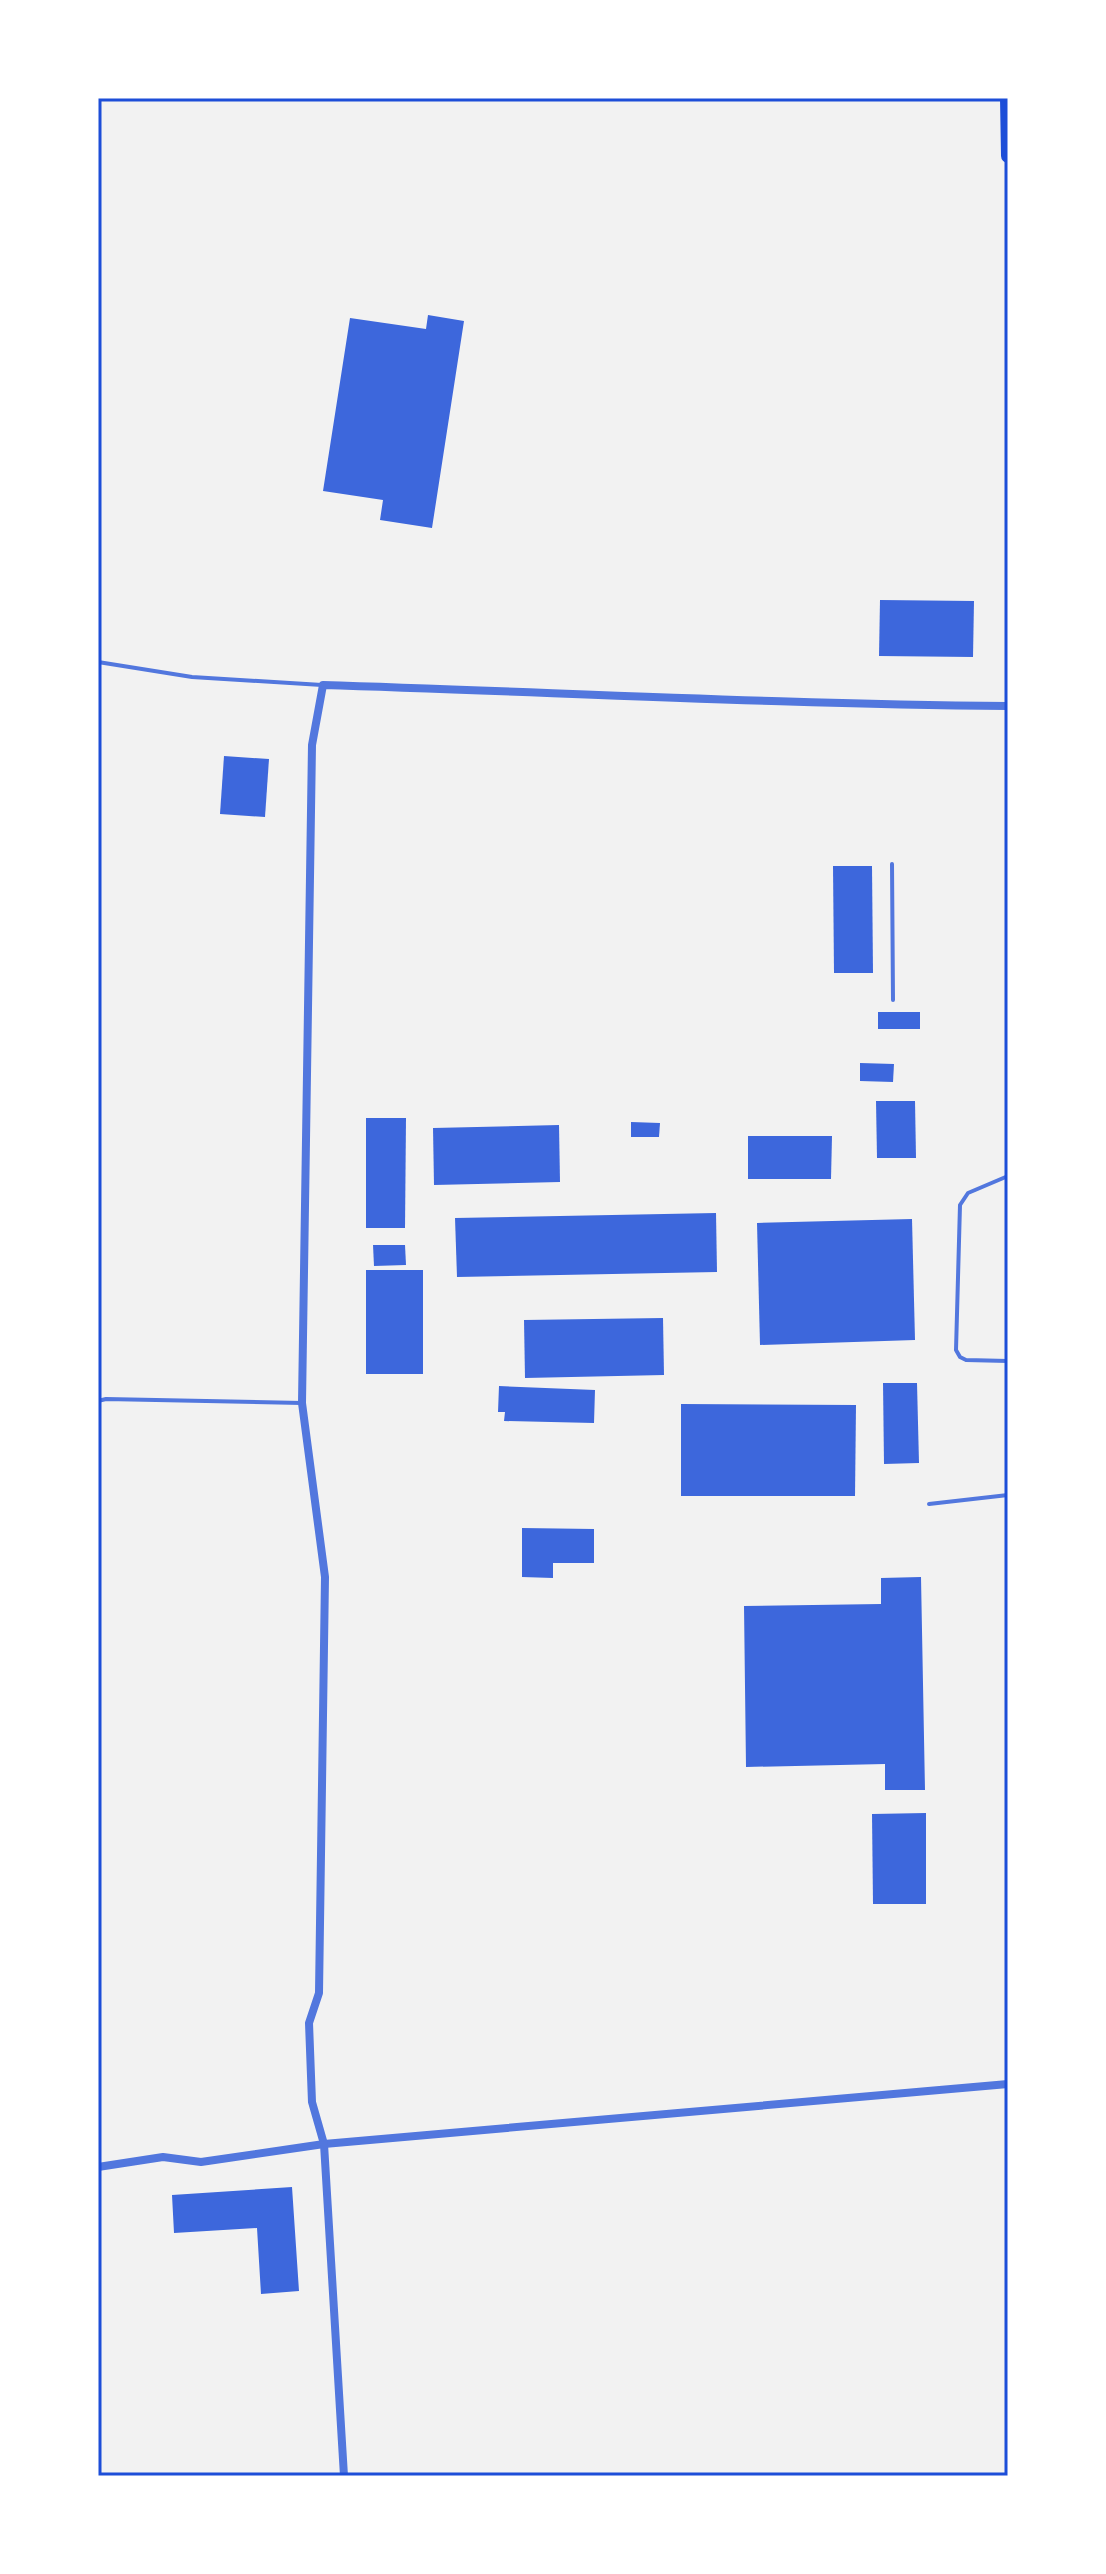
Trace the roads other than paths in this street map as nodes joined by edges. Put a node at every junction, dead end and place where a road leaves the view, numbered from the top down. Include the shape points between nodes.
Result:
1 (1007, 98) edge
2 (1008, 156) edge
3 (98, 662) edge
4 (323, 685) junction
5 (1008, 706) edge
6 (892, 864) dead end
7 (893, 1000) dead end
8 (1008, 1176) edge
9 (1008, 1361) edge
10 (98, 1401) edge
11 (302, 1403) junction
12 (1008, 1495) edge
13 (929, 1504) dead end
14 (1008, 2084) edge
15 (324, 2144) junction
16 (98, 2167) edge
17 (344, 2476) edge

1 - 2 main road
3 - 4 lane via 192,677
4 - 5 street
4 - 11 street via 312,745
6 - 7 lane
8 - 9 lane via 968,1193 960,1205 956,1350 966,1360
10 - 11 lane
11 - 15 street via 325,1577 319,1993 309,2023 312,2102
12 - 13 lane
14 - 15 street
15 - 16 street via 201,2162 163,2157
15 - 17 street

